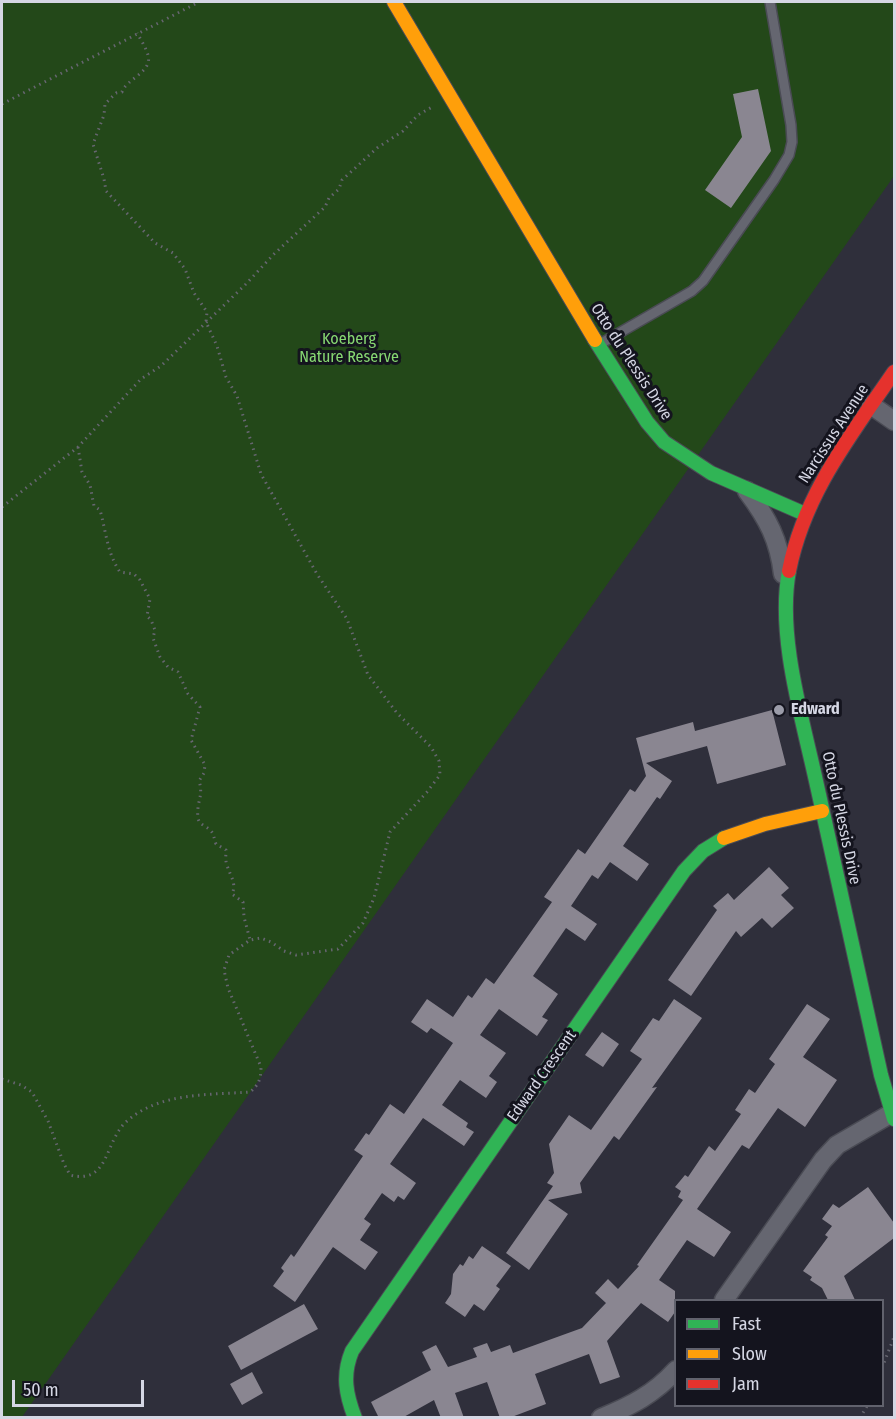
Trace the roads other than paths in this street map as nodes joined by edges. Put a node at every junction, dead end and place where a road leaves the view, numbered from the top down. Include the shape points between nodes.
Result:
1 (394, 2) edge
2 (770, 2) edge
3 (598, 345) junction
4 (894, 372) edge
5 (871, 405) junction
6 (894, 421) edge
7 (746, 490) junction
8 (805, 514) junction
9 (785, 594) junction
10 (822, 811) junction
11 (893, 1116) edge
12 (725, 1299) edge
13 (674, 1371) edge
14 (355, 1418) edge
15 (601, 1418) edge

1 - 3 street, Otto du Plessis Drive
2 - 3 lane via 791,125 789,155 703,281
3 - 7 street, Otto du Plessis Drive via 664,442 711,473
4 - 5 street, Narcissus Avenue
5 - 6 street
5 - 8 street, Narcissus Avenue via 827,471
7 - 8 street, Otto du Plessis Drive
7 - 9 street via 771,527
8 - 9 street, Otto du Plessis Drive
9 - 10 street, Otto du Plessis Drive via 792,665
10 - 11 street, Otto du Plessis Drive via 880,1075
10 - 14 street, Edward Crescent via 731,835 711,845 684,871 352,1351 344,1376
11 - 12 street via 843,1140 823,1160
13 - 15 street via 648,1396

